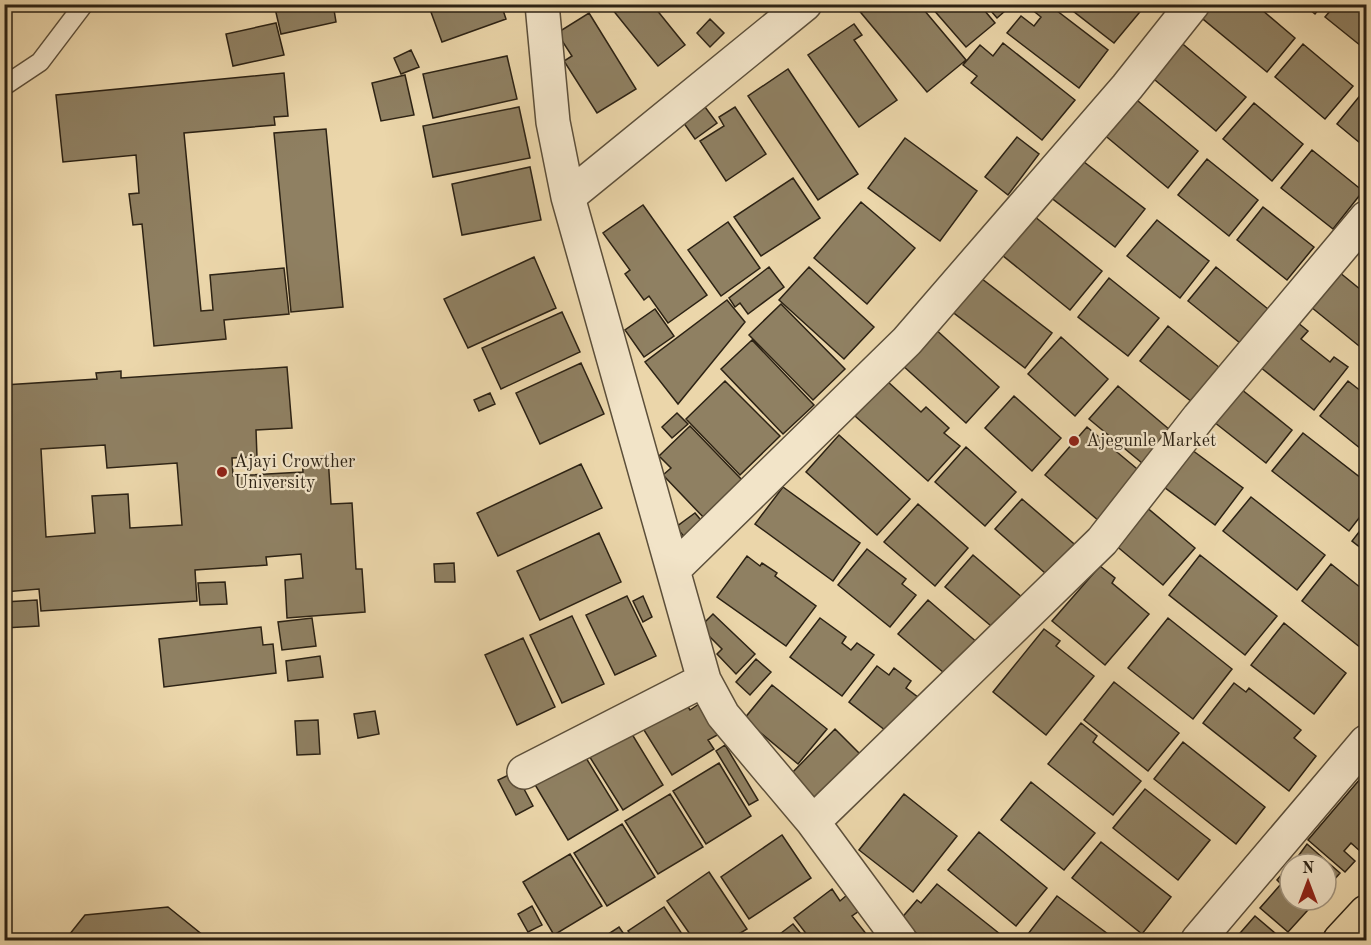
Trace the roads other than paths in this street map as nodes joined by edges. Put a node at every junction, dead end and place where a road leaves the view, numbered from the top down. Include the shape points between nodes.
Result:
1 (84, 4) edge
2 (542, 4) edge
3 (805, 4) edge
4 (1193, 4) edge
5 (4, 86) edge
6 (568, 197) junction
7 (1366, 218) edge
8 (673, 570) junction
9 (704, 680) junction
10 (1366, 742) edge
11 (524, 772) dead end
12 (813, 822) junction
13 (1366, 912) edge
14 (900, 940) edge
15 (1198, 940) edge
16 (1340, 940) edge

1 - 5 lane via 40,62
2 - 6 street via 553,122
3 - 6 street
4 - 8 street via 1127,87 907,341
6 - 8 street
7 - 12 street via 1199,417 1102,541
8 - 9 street
9 - 11 street
9 - 12 street via 723,715
10 - 15 street
12 - 14 street
13 - 16 highway

